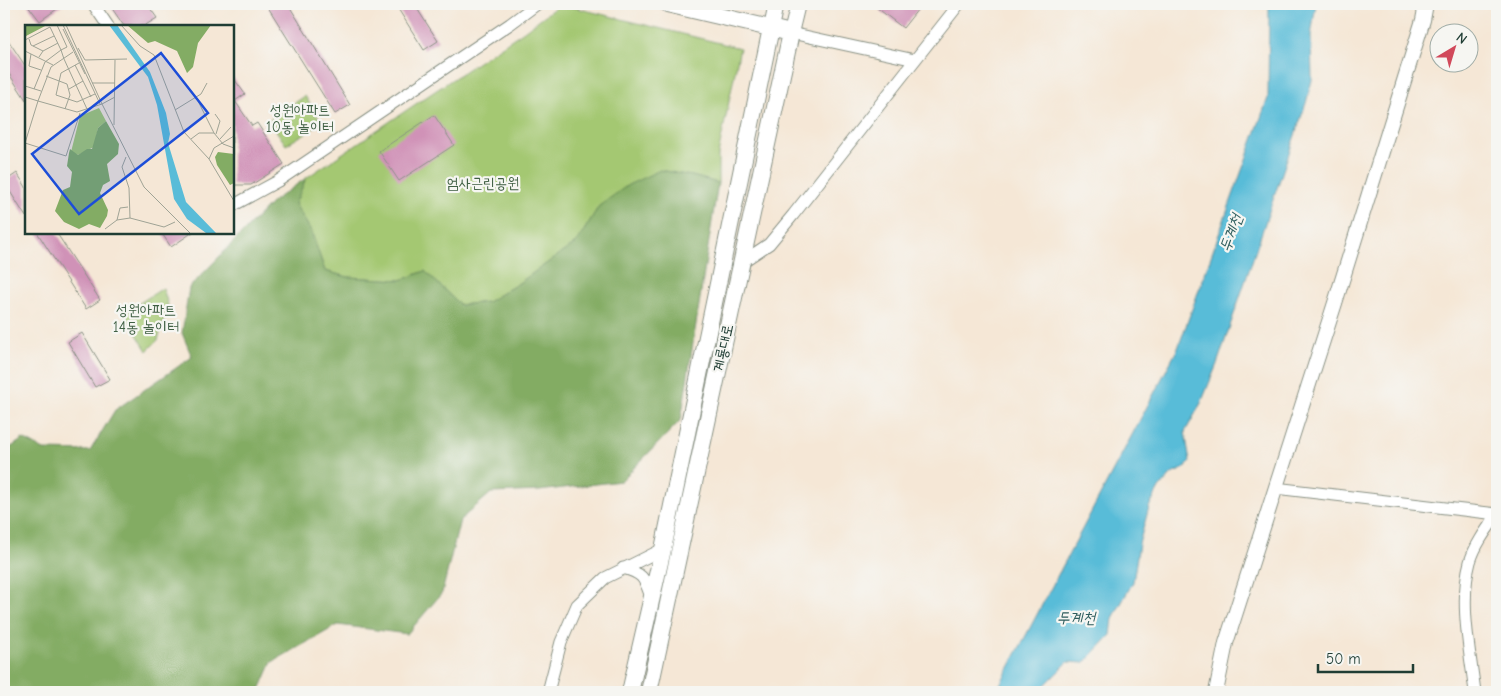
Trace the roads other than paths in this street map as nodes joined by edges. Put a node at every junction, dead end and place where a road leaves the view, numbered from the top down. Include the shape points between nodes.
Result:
1 (93, 4) edge
2 (537, 4) edge
3 (667, 4) edge
4 (776, 4) edge
5 (798, 4) edge
6 (959, 4) edge
7 (1426, 4) edge
8 (107, 25) edge
9 (771, 28) junction
10 (791, 33) junction
11 (915, 60) junction
12 (234, 205) edge
13 (742, 262) junction
14 (1275, 488) junction
15 (1497, 515) edge
16 (663, 549) junction
17 (623, 568) junction
18 (651, 597) junction
19 (548, 692) edge
20 (630, 692) edge
21 (649, 692) edge
22 (1216, 692) edge
23 (1475, 692) edge

1 - 8 street
2 - 12 street via 278,181
3 - 9 main road
4 - 9 street, 계룡대로
5 - 10 street, 계룡대로
6 - 11 street
7 - 14 street
9 - 10 main road
9 - 16 main road, 계룡대로
10 - 11 street
10 - 13 main road, 계룡대로
11 - 13 street via 793,216 768,244
13 - 21 main road, 계룡대로
14 - 15 street
14 - 22 street via 1226,643
15 - 23 street via 1484,532 1471,560 1465,587
16 - 17 street
16 - 18 main road, 계룡대로
17 - 18 street via 644,578
17 - 19 street via 605,578 577,605 561,642
18 - 20 main road, 계룡대로

